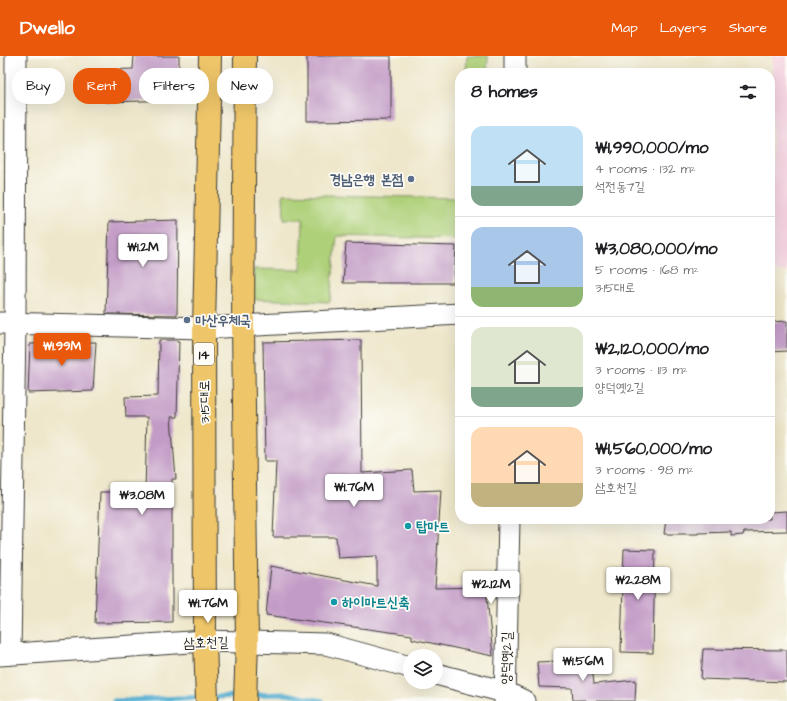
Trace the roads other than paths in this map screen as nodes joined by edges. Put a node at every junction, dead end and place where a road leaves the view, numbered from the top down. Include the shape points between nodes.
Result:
1 (16, 56) edge
2 (210, 56) edge
3 (245, 56) edge
4 (515, 56) edge
5 (515, 68) edge
6 (455, 314) edge
7 (8, 323) edge
8 (244, 326) junction
9 (204, 328) junction
10 (509, 524) edge
11 (205, 646) junction
12 (246, 646) junction
13 (5, 654) edge
14 (403, 664) edge
15 (443, 676) edge
16 (505, 697) edge
17 (207, 701) edge
18 (244, 701) edge
19 (524, 701) edge

1 - 7 street
2 - 9 main road, 3·15대로 / 14
3 - 8 main road
4 - 5 street
6 - 8 street
7 - 9 street
7 - 13 street
8 - 9 street
8 - 12 main road
9 - 11 main road, 3·15대로 / 14
10 - 16 street, 양덕옛2길
11 - 12 street, 삼호천길
11 - 13 street, 삼호천길
11 - 17 main road, 14
12 - 14 street, 삼호천길 via 326,644
12 - 18 main road
15 - 16 street
16 - 19 street

